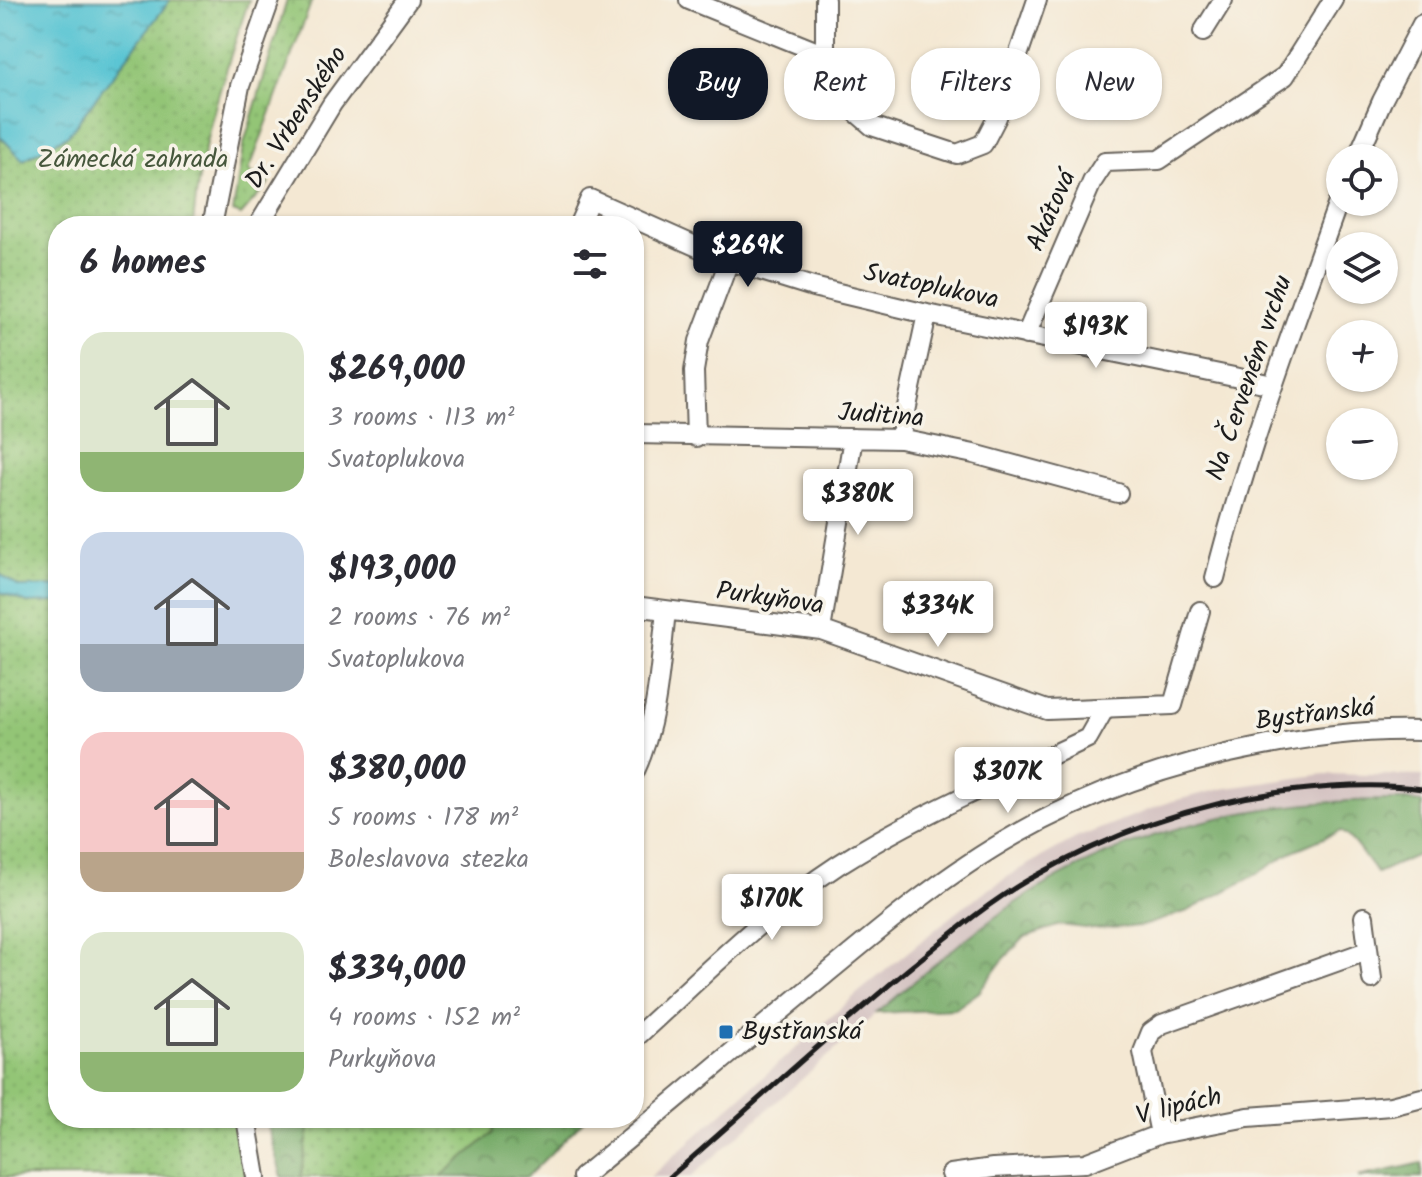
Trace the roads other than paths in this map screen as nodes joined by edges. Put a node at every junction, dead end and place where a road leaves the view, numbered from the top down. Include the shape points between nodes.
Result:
1 (270, 0) edge
2 (408, 0) edge
3 (689, 0) edge
4 (825, 0) edge
5 (1037, 0) edge
6 (1223, 0) edge
7 (1333, 0) edge
8 (1422, 24) edge
9 (1203, 32) dead end
10 (808, 48) edge
11 (825, 48) edge
12 (865, 120) edge
13 (1363, 144) edge
14 (214, 216) edge
15 (264, 216) edge
16 (582, 216) edge
17 (628, 216) edge
18 (1333, 216) edge
19 (644, 223) edge
20 (729, 261) junction
21 (927, 314) junction
22 (1026, 335) junction
23 (1273, 385) junction
24 (644, 434) edge
25 (696, 437) junction
26 (853, 438) junction
27 (900, 439) junction
28 (1118, 493) dead end
29 (1215, 578) dead end
30 (644, 608) edge
31 (666, 611) junction
32 (1200, 611) dead end
33 (821, 630) junction
34 (1105, 708) junction
35 (1422, 731) edge
36 (644, 753) edge
37 (1364, 917) dead end
38 (1367, 951) junction
39 (1372, 979) dead end
40 (644, 1030) edge
41 (1422, 1098) edge
42 (644, 1126) edge
43 (248, 1128) edge
44 (641, 1128) edge
45 (1160, 1134) junction
46 (951, 1174) dead end
47 (256, 1177) edge
48 (582, 1177) edge

1 - 14 street via 240,86
2 - 15 street, Dr. Vrbenského via 332,104
3 - 10 street
4 - 11 street
5 - 12 street via 983,144 957,154
6 - 9 street
7 - 22 street, Akátová via 1285,76 1159,160 1105,162
8 - 13 street
16 - 17 street, Svatoplukova via 590,199
18 - 23 street, Na Červeném vrchu
19 - 20 street, Svatoplukova
20 - 21 street, Svatoplukova
20 - 25 street via 699,341 694,371
21 - 22 street, Svatoplukova
21 - 27 street
22 - 23 street, Svatoplukova
23 - 29 street, Na Červeném vrchu
24 - 25 street, Juditina
25 - 26 street, Juditina
26 - 27 street, Juditina
26 - 33 street
27 - 28 street, Juditina
30 - 31 street, Purkyňova
31 - 33 street, Purkyňova
31 - 36 street
32 - 34 street, Purkyňova via 1173,705
33 - 34 street, Purkyňova via 1047,710
34 - 40 street via 1088,738 839,865 776,910
35 - 42 street, Bystřanská via 1315,737 1228,753 1176,766 1067,808 969,863 920,899
37 - 38 street
38 - 39 street
38 - 45 street via 1151,1032 1143,1052
41 - 45 street, V lipách via 1391,1106 1248,1117
43 - 47 street
44 - 48 street, Bystřanská
45 - 46 street, V lipách via 1085,1163

